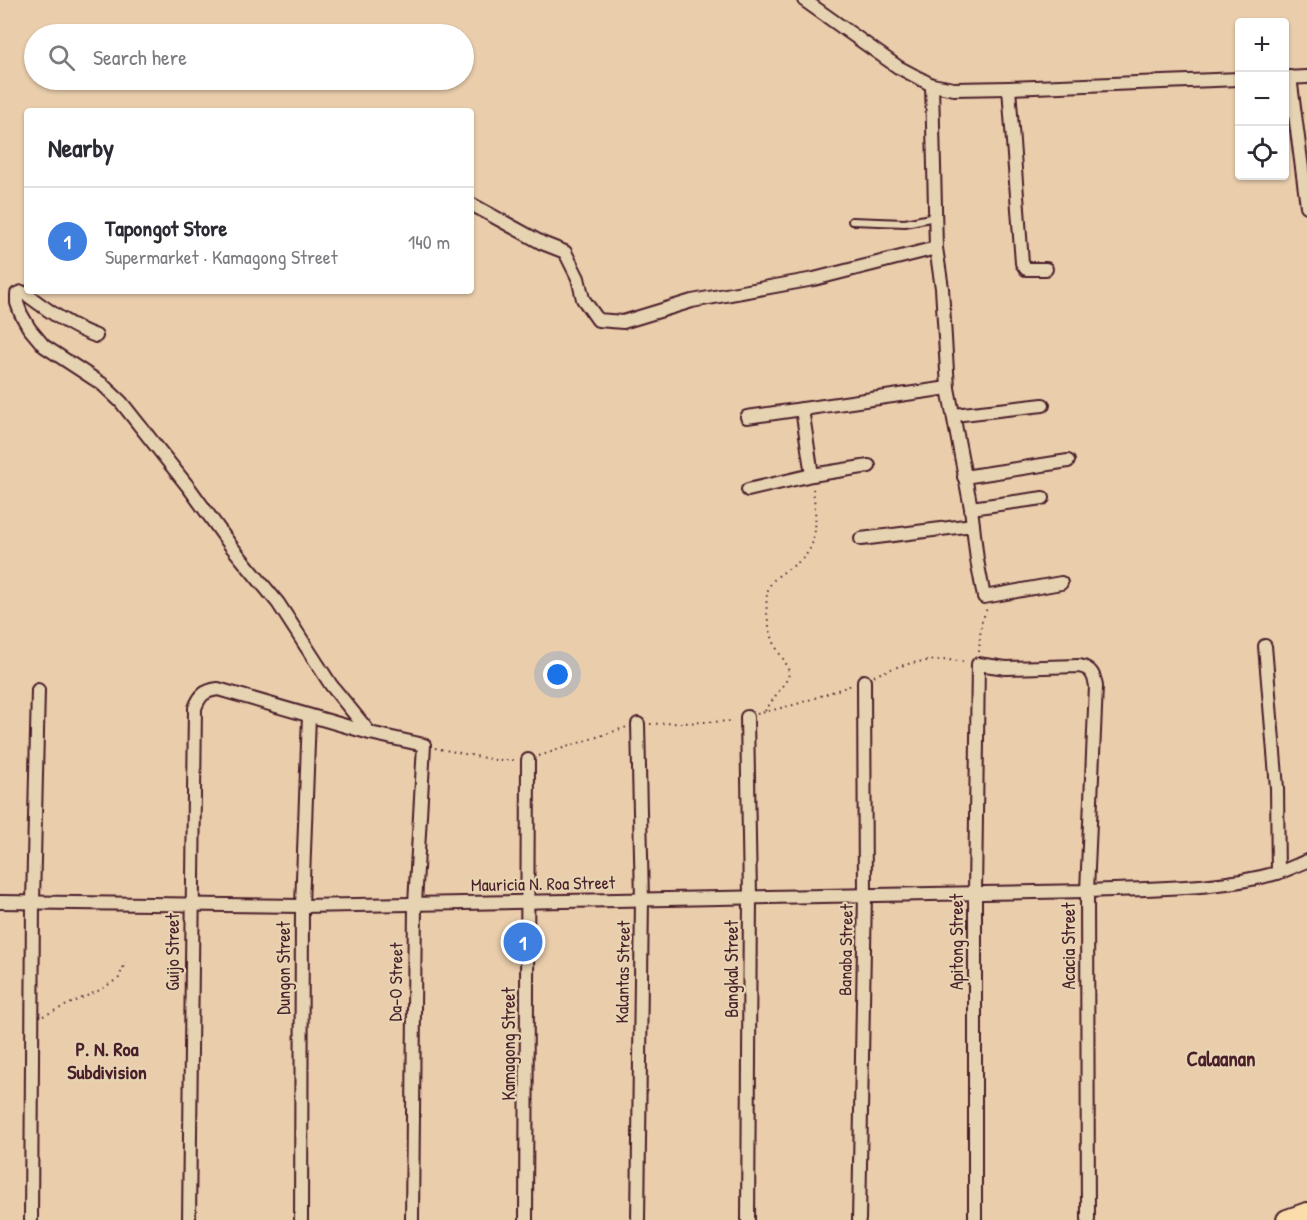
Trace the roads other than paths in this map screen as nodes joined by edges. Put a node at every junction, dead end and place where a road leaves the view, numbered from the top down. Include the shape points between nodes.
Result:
1 (804, 0) edge
2 (1289, 77) edge
3 (1307, 77) edge
4 (1235, 79) edge
5 (932, 85) junction
6 (1009, 88) junction
7 (1289, 90) edge
8 (474, 206) edge
9 (1307, 206) edge
10 (935, 216) junction
11 (852, 221) dead end
12 (936, 248) junction
13 (1046, 269) dead end
14 (24, 293) edge
15 (26, 294) edge
16 (96, 336) dead end
17 (948, 388) junction
18 (1043, 405) dead end
19 (802, 409) junction
20 (954, 415) junction
21 (747, 417) dead end
22 (1068, 461) dead end
23 (869, 466) dead end
24 (812, 475) junction
25 (964, 477) junction
26 (748, 490) dead end
27 (1043, 498) dead end
28 (971, 508) junction
29 (973, 525) junction
30 (861, 539) dead end
31 (1061, 583) dead end
32 (1265, 646) dead end
33 (1092, 672) joint
34 (864, 681) road end
35 (38, 690) dead end
36 (309, 716) junction
37 (747, 717) road end
38 (638, 724) road end
39 (370, 733) junction
40 (528, 760) road end
41 (1307, 861) edge
42 (1278, 873) junction
43 (1087, 891) junction
44 (975, 893) junction
45 (865, 894) junction
46 (750, 896) junction
47 (642, 899) junction
48 (0, 902) edge
49 (33, 902) junction
50 (528, 902) junction
51 (191, 904) junction
52 (415, 904) junction
53 (302, 906) junction
54 (1307, 1214) edge
55 (31, 1220) edge
56 (189, 1220) edge
57 (301, 1220) edge
58 (412, 1220) edge
59 (526, 1220) edge
60 (638, 1220) edge
61 (748, 1220) edge
62 (859, 1220) edge
63 (975, 1220) edge
64 (1088, 1220) edge
65 (1287, 1220) edge

1 - 5 street via 898,67
2 - 3 street
4 - 6 street
5 - 6 street via 954,89
5 - 10 street
6 - 13 street via 1022,263 1026,269
7 - 9 street
8 - 12 street via 566,252 583,299 598,320 623,322 692,301 814,279
10 - 11 lane via 905,223
10 - 12 street
12 - 17 street
14 - 39 street via 17,294 17,303 29,328 44,346 102,384 121,402 278,603 331,685
15 - 16 street via 58,318
17 - 19 street
17 - 20 street
18 - 20 street
19 - 21 street
19 - 24 street
20 - 25 street
22 - 25 street
23 - 24 street
24 - 26 street
25 - 28 street
27 - 28 street
28 - 29 street
29 - 30 street
29 - 31 street via 984,597
32 - 42 street via 1277,788
33 - 43 street, Acacia Street via 1096,686
33 - 44 street, Apitong Street via 1079,666 1006,668 978,664
34 - 45 street, Banaba Street
35 - 49 street
36 - 39 street
36 - 51 street, Guijo Street via 229,691 208,690 200,696 195,708
36 - 53 street, Dungon Street
37 - 46 street, Bangkal Street
38 - 47 street, Kalantas Street
39 - 52 street, Da-O Street via 424,745
40 - 50 street, Kamagong Street
41 - 42 street, Mauricia N. Roa Street
42 - 43 street, Mauricia N. Roa Street via 1201,885
43 - 44 street, Mauricia N. Roa Street
43 - 64 street, Acacia Street
44 - 45 street, Mauricia N. Roa Street
44 - 63 street, Apitong Street
45 - 46 street, Mauricia N. Roa Street
45 - 62 street, Banaba Street
46 - 47 street, Mauricia N. Roa Street
46 - 61 street, Bangkal Street
47 - 50 street, Mauricia N. Roa Street
47 - 60 street, Kalantas Street
48 - 49 street, Mauricia N. Roa Street
49 - 51 street, Mauricia N. Roa Street
49 - 55 street
50 - 52 street, Mauricia N. Roa Street
50 - 59 street, Kamagong Street
51 - 53 street, Mauricia N. Roa Street
51 - 56 street, Guijo Street
52 - 53 street, Mauricia N. Roa Street
52 - 58 street, Da-O Street
53 - 57 street, Dungon Street
54 - 65 main road

